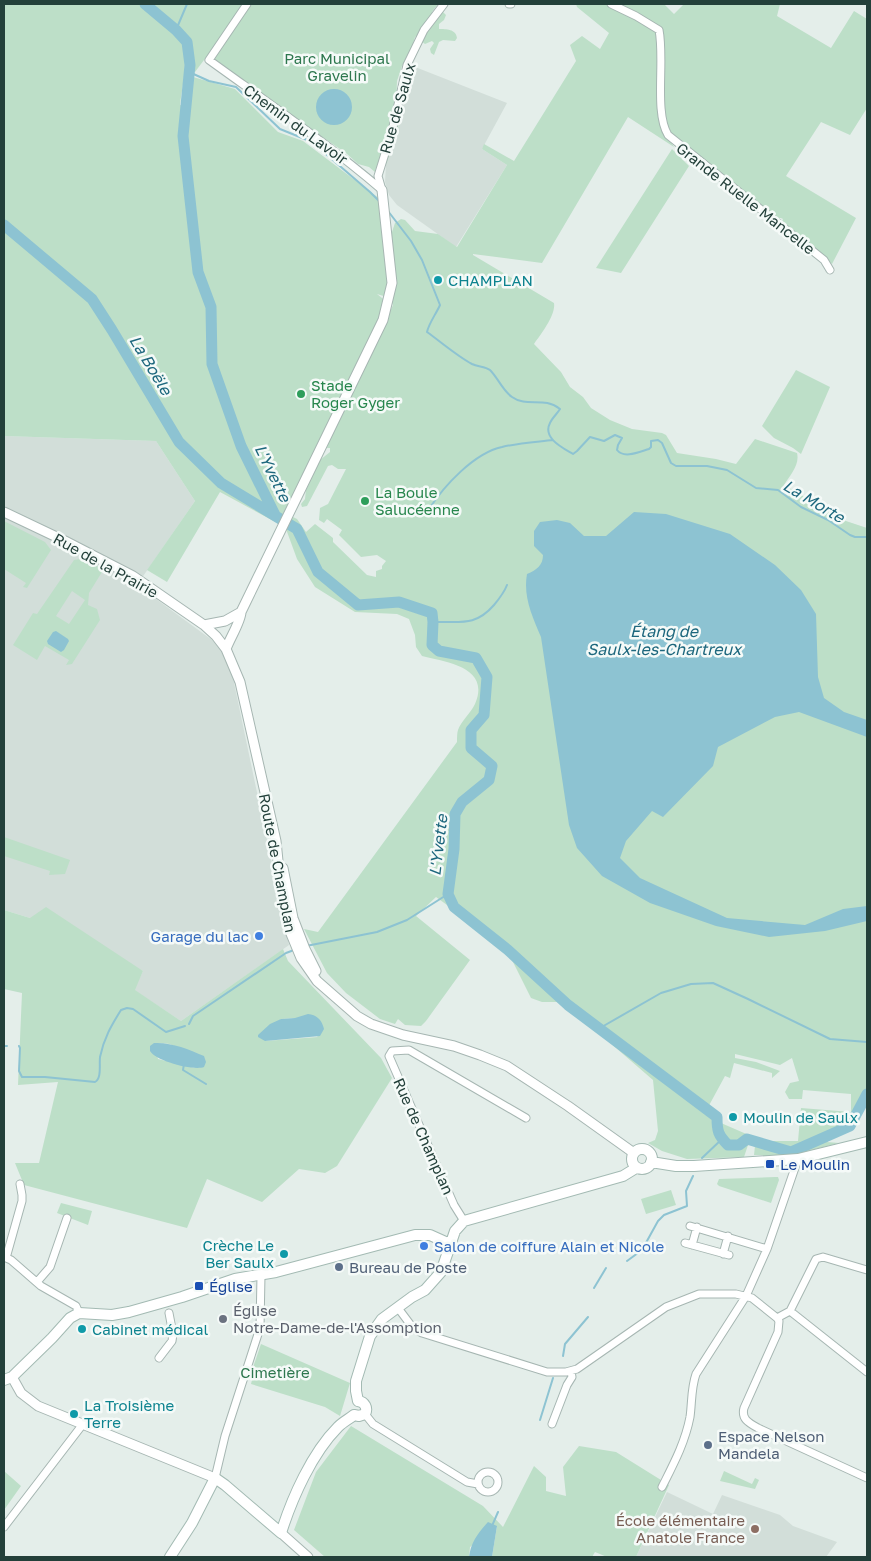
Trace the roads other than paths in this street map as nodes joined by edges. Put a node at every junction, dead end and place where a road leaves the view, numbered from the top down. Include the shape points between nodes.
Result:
1 (247, 4) edge
2 (444, 4) edge
3 (611, 4) edge
4 (382, 190) junction
5 (830, 270) dead end
6 (4, 512) edge
7 (241, 612) junction
8 (204, 625) junction
9 (226, 649) junction
10 (526, 1118) dead end
11 (867, 1142) edge
12 (633, 1155) junction
13 (798, 1159) junction
14 (651, 1162) junction
15 (636, 1168) junction
16 (20, 1184) dead end
17 (67, 1218) dead end
18 (464, 1221) junction
19 (728, 1236) junction
20 (450, 1244) junction
21 (767, 1249) junction
22 (5, 1257) edge
23 (867, 1270) edge
24 (261, 1275) junction
25 (36, 1282) junction
26 (746, 1296) junction
27 (174, 1304) junction
28 (398, 1308) junction
29 (790, 1311) junction
30 (79, 1313) junction
31 (777, 1318) junction
32 (159, 1358) dead end
33 (570, 1371) junction
34 (867, 1372) edge
35 (8, 1378) edge
36 (359, 1414) junction
37 (83, 1424) junction
38 (552, 1424) dead end
39 (215, 1478) junction
40 (867, 1478) edge
41 (478, 1484) dead end
42 (662, 1487) dead end
43 (4, 1527) edge
44 (281, 1534) junction
45 (170, 1557) edge
46 (308, 1557) edge

1 - 4 street, Chemin du Lavoir via 209,60
2 - 4 street, Rue de Saulx via 424,30 407,65 378,176
3 - 5 street, Grande Ruelle Mancelle via 659,30 662,48 661,111 668,136 824,260
4 - 7 street via 392,283 382,320
6 - 8 street, Rue de la Prairie via 133,576
7 - 8 street via 225,621
7 - 9 street
8 - 9 street, Route de Champlan
9 - 12 street, Route de Champlan via 240,682 276,841 289,929 324,983 357,1016 384,1029 454,1046 507,1066 625,1146
10 - 18 street, Rue de Champlan via 409,1050 392,1051 389,1056
11 - 13 main road
12 - 14 main road via 640,1149 647,1151
12 - 15 main road
13 - 14 main road via 694,1166
13 - 21 street
14 - 15 main road via 645,1169
15 - 18 main road via 623,1176
16 - 22 street via 22,1201
17 - 25 street via 50,1267
18 - 20 main road
19 - 19 street via 726,1254 689,1244 694,1226
19 - 21 street
20 - 24 main road via 430,1235 415,1235
20 - 28 main road via 441,1272 425,1290
21 - 26 street
22 - 25 street
23 - 29 street via 823,1257 816,1259
24 - 27 main road via 235,1279
24 - 39 street via 260,1328
25 - 30 street via 76,1306
26 - 31 street
26 - 33 street via 699,1294 666,1307
26 - 42 street via 696,1374 685,1438
27 - 30 main road via 120,1314
27 - 32 street via 172,1341
28 - 33 street via 413,1328 422,1333 547,1372
28 - 36 main road via 382,1319 370,1336 356,1381 358,1401 366,1405
29 - 31 street
29 - 34 street
30 - 35 main road
31 - 40 street via 778,1332 744,1408 744,1418 758,1428
33 - 38 street via 572,1378
35 - 37 street via 33,1403
36 - 41 street via 467,1482
36 - 44 main road via 339,1426 323,1445 299,1488
37 - 39 street
37 - 43 street
39 - 44 main road
39 - 45 main road
44 - 46 street

